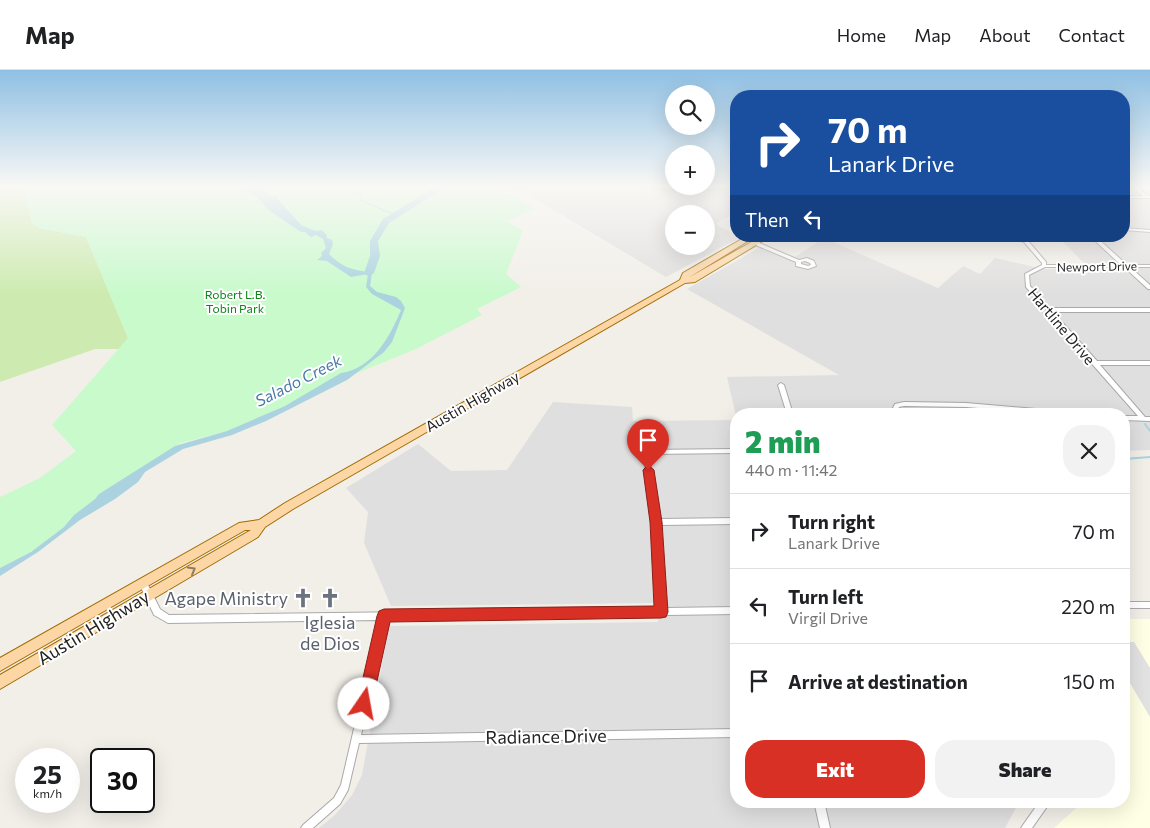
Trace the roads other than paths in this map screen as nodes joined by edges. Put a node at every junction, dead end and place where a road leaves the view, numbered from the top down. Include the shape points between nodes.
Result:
1 (1130, 229) edge
2 (1150, 231) edge
3 (751, 242) edge
4 (758, 242) edge
5 (1027, 242) edge
6 (1099, 242) edge
7 (798, 261) dead end
8 (1124, 265) junction
9 (1044, 266) junction
10 (1150, 266) edge
11 (1150, 288) edge
12 (1049, 310) junction
13 (1150, 310) edge
14 (1094, 363) junction
15 (1150, 363) edge
16 (781, 385) dead end
17 (788, 408) edge
18 (896, 408) edge
19 (1001, 408) edge
20 (1130, 418) edge
21 (1142, 418) junction
22 (1150, 419) edge
23 (730, 451) edge
24 (730, 521) edge
25 (656, 522) junction
26 (146, 588) junction
27 (1130, 605) edge
28 (1150, 605) edge
29 (730, 611) edge
30 (661, 612) junction
31 (384, 616) junction
32 (0, 665) edge
33 (0, 682) edge
34 (730, 733) edge
35 (357, 739) junction
36 (821, 808) edge
37 (1041, 808) edge
38 (306, 828) edge
39 (825, 828) edge
40 (1026, 828) edge

1 - 2 street
3 - 26 main road, Austin Highway via 692,280 683,281 261,524 254,534
4 - 7 street
5 - 9 street, Hartline Drive
6 - 8 street
8 - 9 street, Newport Drive
8 - 10 street, Newport Drive
8 - 11 street
9 - 12 street, Hartline Drive via 1027,274 1026,282
12 - 13 street
12 - 14 street, Hartline Drive
14 - 15 street
14 - 21 street, Hartline Drive
16 - 17 street
18 - 19 street via 904,404
20 - 21 street
21 - 22 street
23 - 25 street via 646,452
24 - 25 street
25 - 30 street
26 - 31 street via 157,612 168,619
26 - 32 main road, Austin Highway
26 - 33 main road, Austin Highway
27 - 28 street
29 - 30 street
30 - 31 street
31 - 35 street
34 - 35 street, Radiance Drive
35 - 38 street via 342,794
36 - 39 street
37 - 40 street

